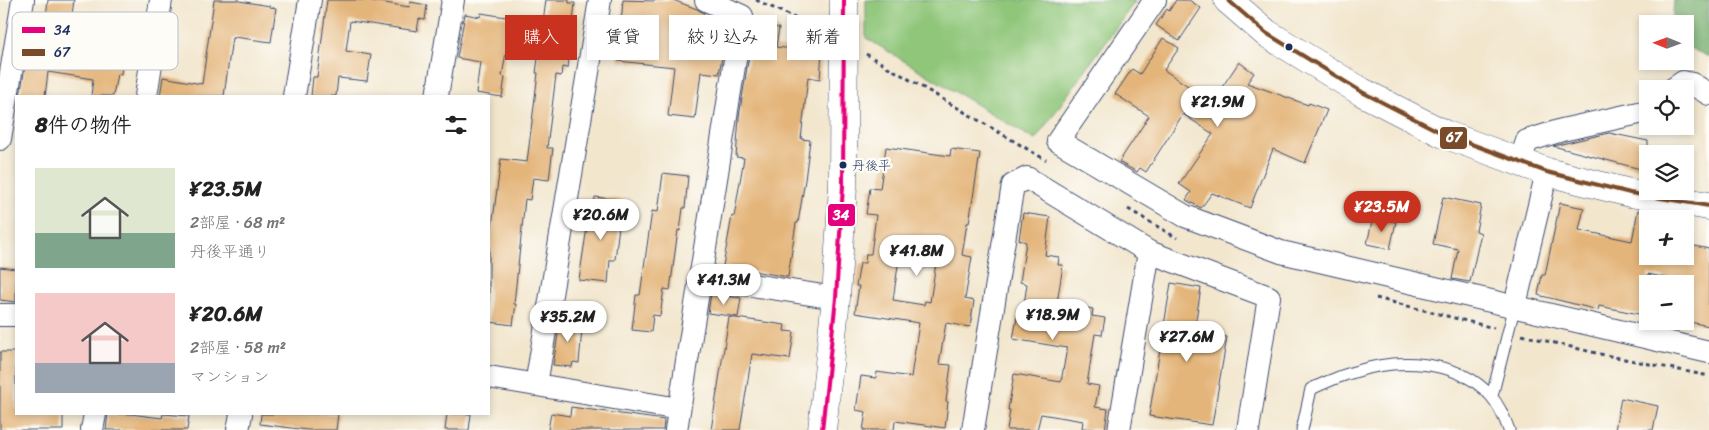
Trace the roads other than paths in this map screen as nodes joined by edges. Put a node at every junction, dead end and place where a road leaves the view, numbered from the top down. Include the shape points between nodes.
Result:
1 (310, 0) edge
2 (453, 0) edge
3 (600, 0) edge
4 (706, 0) edge
5 (844, 0) edge
6 (1155, 0) edge
7 (1228, 0) edge
8 (12, 63) edge
9 (150, 70) edge
10 (1694, 85) edge
11 (1709, 94) edge
12 (146, 95) edge
13 (294, 95) edge
14 (437, 95) edge
15 (1639, 114) edge
16 (0, 139) edge
17 (1520, 162) junction
18 (1547, 172) junction
19 (1709, 206) edge
20 (1149, 252) junction
21 (700, 277) junction
22 (836, 298) junction
23 (1515, 305) junction
24 (15, 315) edge
25 (0, 316) edge
26 (1709, 352) edge
27 (490, 377) edge
28 (536, 385) junction
29 (1492, 396) junction
30 (94, 415) edge
31 (241, 415) edge
32 (677, 419) edge
33 (92, 430) edge
34 (238, 430) edge
35 (822, 430) edge
36 (973, 430) edge
37 (1120, 430) edge
38 (1248, 430) edge
39 (1302, 430) edge
40 (1509, 430) edge

1 - 13 street
2 - 14 street
3 - 28 street
4 - 21 street via 742,16
5 - 22 street via 843,186
6 - 23 street via 1058,141 1185,216 1281,252
7 - 17 street via 1266,33 1362,92 1444,134
8 - 16 street
9 - 12 street
10 - 11 street
15 - 17 street via 1527,141
17 - 18 street
18 - 19 street via 1630,193
18 - 23 street
20 - 36 street via 1027,178 1013,185
20 - 37 street
20 - 38 street via 1269,297
21 - 22 street
21 - 32 street
22 - 35 street
23 - 26 street
23 - 29 lane
24 - 25 street
27 - 28 street
28 - 32 street
29 - 39 lane via 1471,379 1445,369 1417,363 1394,364 1351,372 1311,389
29 - 40 lane
30 - 33 street
31 - 34 street

